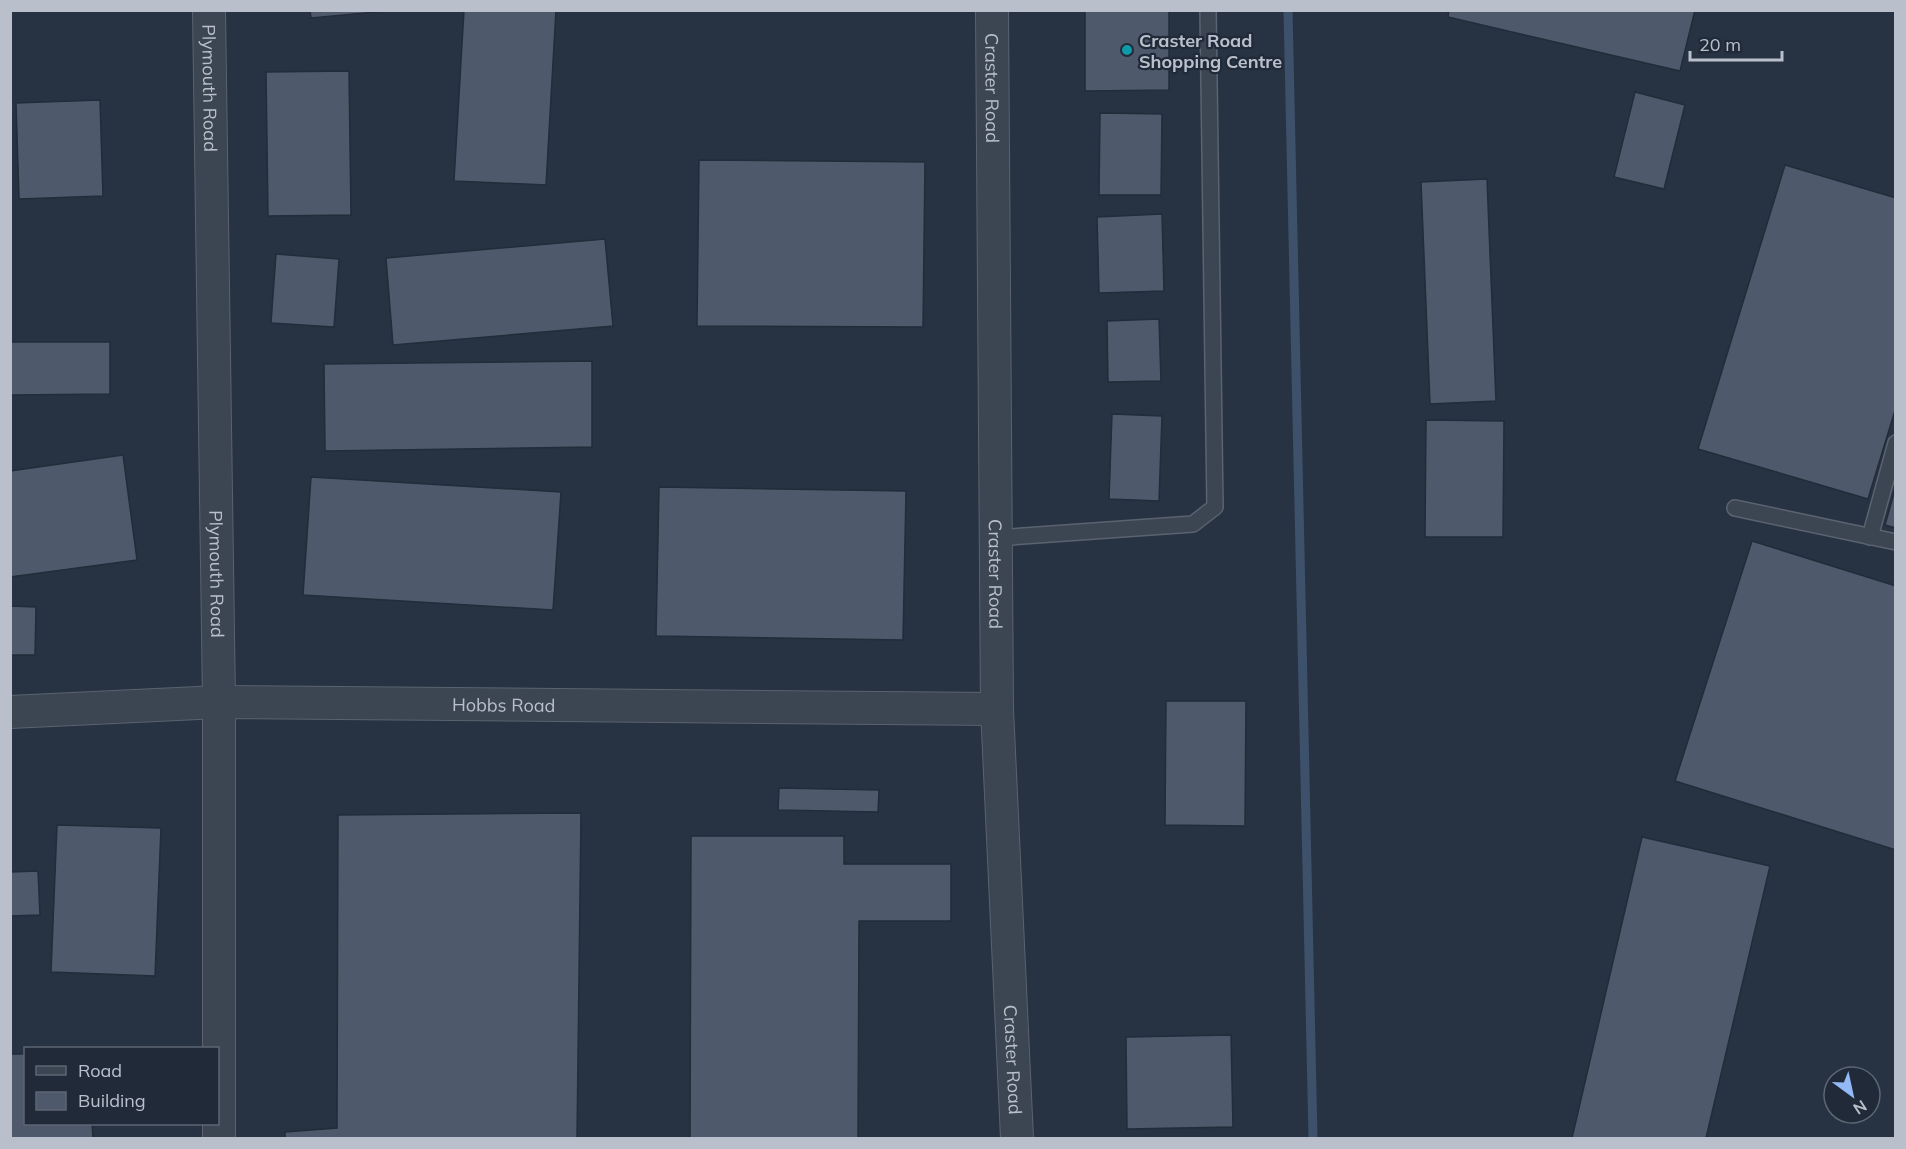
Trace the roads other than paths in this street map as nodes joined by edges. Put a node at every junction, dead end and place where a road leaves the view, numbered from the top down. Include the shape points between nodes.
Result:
1 (210, 10) edge
2 (992, 10) edge
3 (1208, 10) edge
4 (1896, 443) edge
5 (1735, 508) dead end
6 (1870, 537) junction
7 (996, 538) junction
8 (1896, 542) edge
9 (219, 702) junction
10 (997, 709) junction
11 (10, 712) edge
12 (219, 1138) edge
13 (1017, 1138) edge

1 - 9 street, Plymouth Road
2 - 7 street, Craster Road
3 - 7 lane via 1215,507 1193,524
4 - 6 lane
5 - 6 lane
6 - 8 lane
7 - 10 street, Craster Road
9 - 10 street, Hobbs Road
9 - 11 street, Hobbs Road
9 - 12 street, Plymouth Road
10 - 13 street, Craster Road

